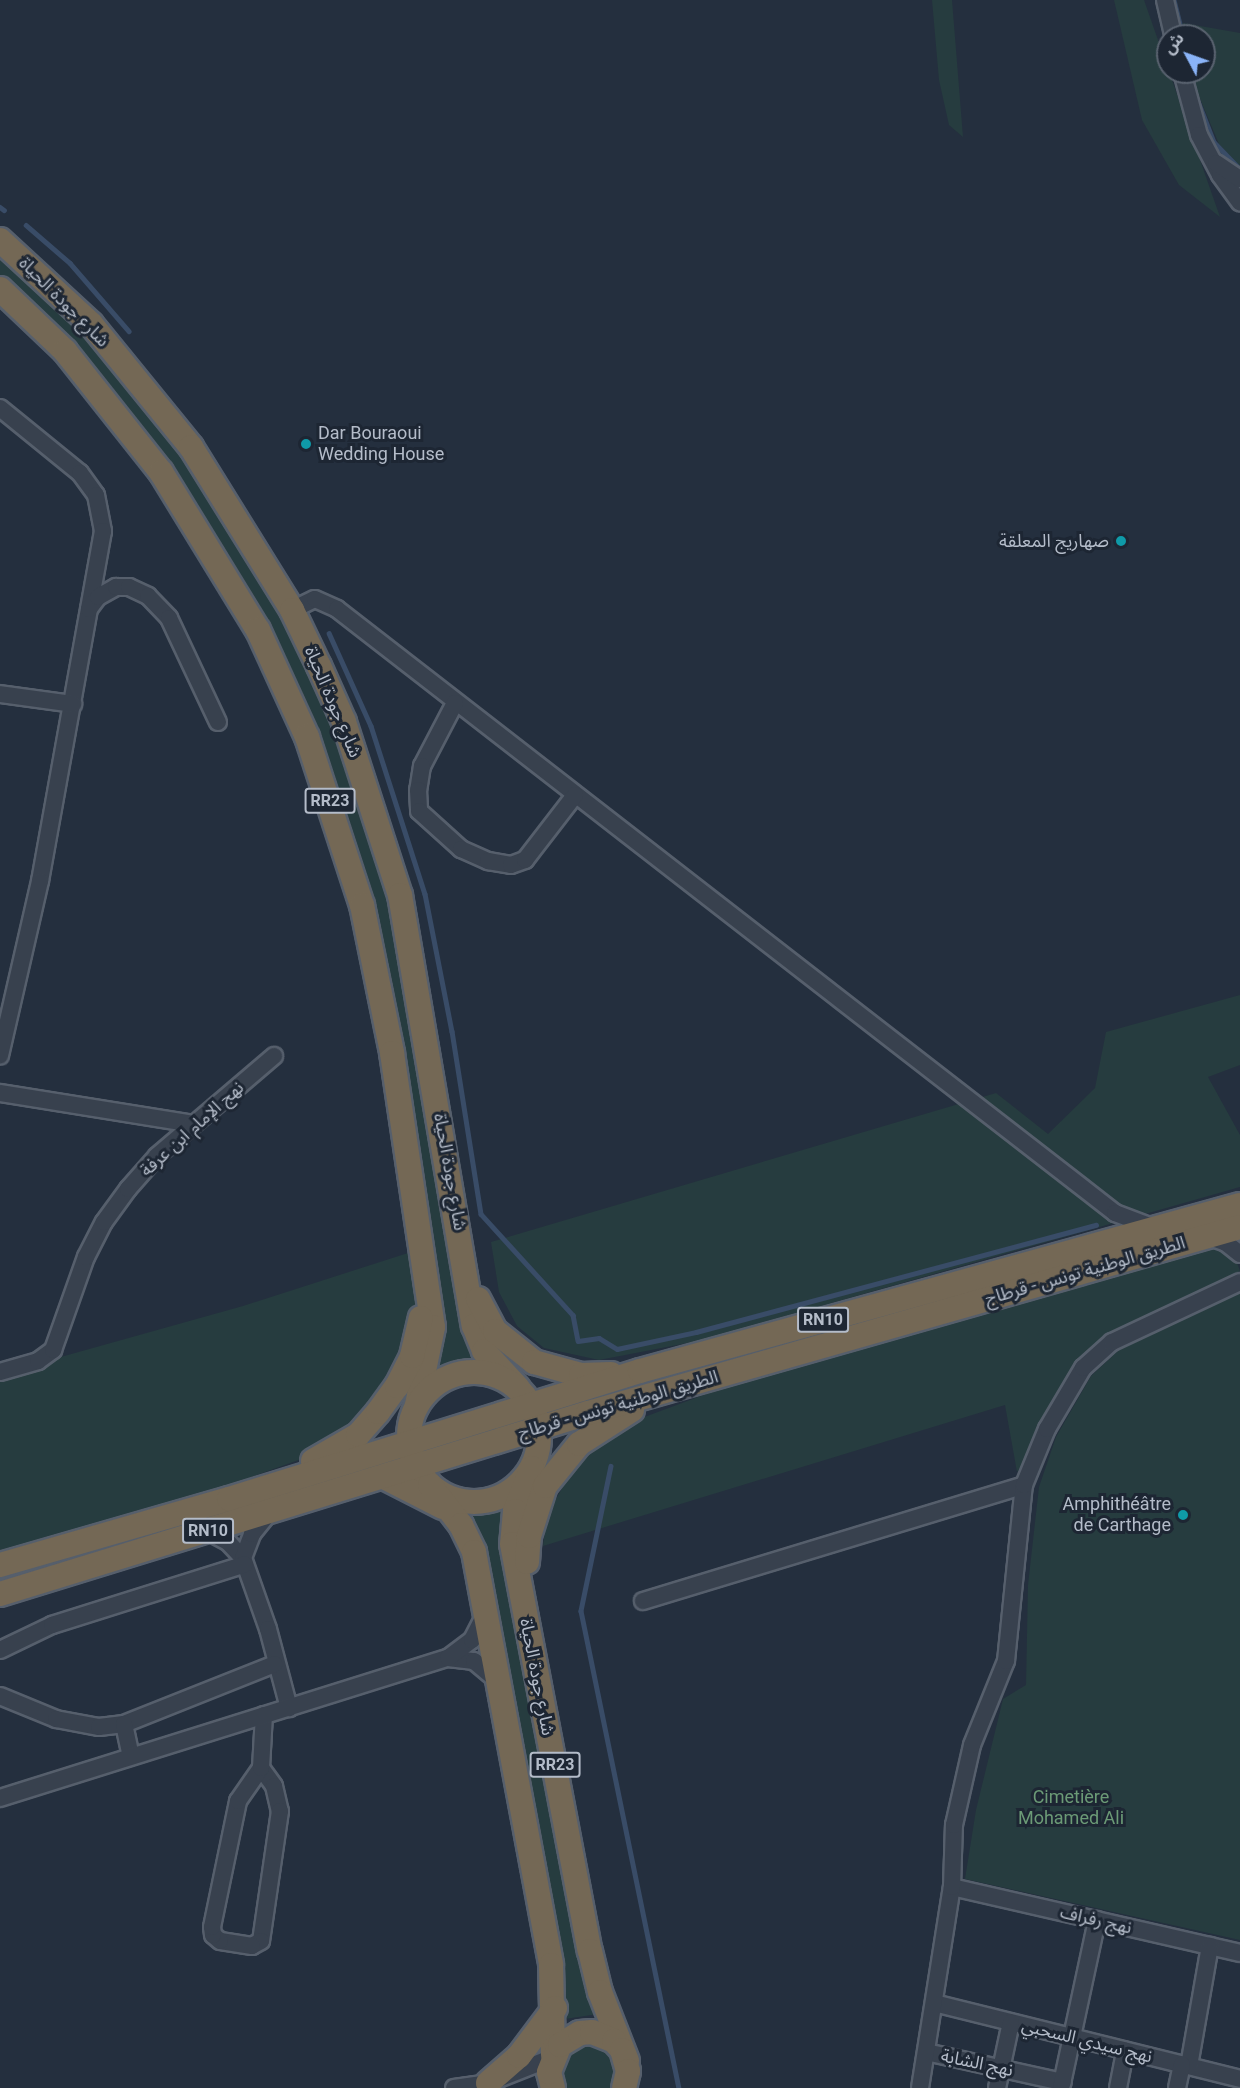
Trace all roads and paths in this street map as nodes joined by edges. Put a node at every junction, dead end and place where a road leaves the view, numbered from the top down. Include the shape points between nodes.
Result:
1 (1165, 0) edge
2 (1170, 24) edge
3 (1185, 84) edge
4 (1211, 159) junction
5 (1240, 179) edge
6 (1240, 202) edge
7 (0, 240) edge
8 (0, 289) edge
9 (0, 408) edge
10 (89, 610) junction
11 (292, 610) junction
12 (0, 694) edge
13 (455, 703) junction
14 (73, 705) junction
15 (218, 722) dead end
16 (575, 795) junction
17 (0, 1055) edge
18 (274, 1056) dead end
19 (0, 1093) edge
20 (194, 1124) junction
21 (1240, 1205) edge
22 (1240, 1227) edge
23 (1155, 1228) junction
24 (1206, 1236) junction
25 (1240, 1254) edge
26 (469, 1281) junction
27 (1240, 1282) edge
28 (426, 1286) junction
29 (640, 1371) junction
30 (0, 1372) edge
31 (657, 1394) junction
32 (525, 1396) junction
33 (417, 1404) junction
34 (539, 1428) junction
35 (412, 1454) junction
36 (532, 1468) junction
37 (384, 1476) junction
38 (430, 1485) junction
39 (1024, 1485) junction
40 (229, 1499) junction
41 (271, 1510) junction
42 (451, 1512) junction
43 (207, 1531) junction
44 (244, 1561) junction
45 (0, 1565) edge
46 (0, 1594) edge
47 (643, 1601) dead end
48 (485, 1615) junction
49 (526, 1624) junction
50 (0, 1650) edge
51 (448, 1658) junction
52 (275, 1664) junction
53 (497, 1680) junction
54 (0, 1696) edge
55 (289, 1708) junction
56 (264, 1715) junction
57 (124, 1724) junction
58 (132, 1756) junction
59 (261, 1768) junction
60 (0, 1798) edge
61 (952, 1887) junction
62 (1097, 1920) junction
63 (1210, 1946) junction
64 (1240, 1953) edge
65 (934, 2003) junction
66 (555, 2008) junction
67 (1011, 2022) junction
68 (1072, 2037) junction
69 (1125, 2050) junction
70 (926, 2052) junction
71 (552, 2057) junction
72 (1185, 2065) junction
73 (1001, 2068) junction
74 (626, 2079) edge
75 (1240, 2079) edge
76 (488, 2083) junction
77 (1062, 2085) edge
78 (454, 2088) edge
79 (553, 2088) edge
80 (920, 2088) edge
81 (997, 2088) edge
82 (1118, 2088) edge
83 (1177, 2088) edge

1 - 2 street
3 - 4 street
4 - 5 street
4 - 6 street
7 - 11 highway, شارع جودة الحياة / RR23 via 91,324 151,393 231,507
8 - 28 highway, شارع جودة الحياة / RR23 via 65,351 161,472 258,630 288,693 336,818 362,905 392,1053
9 - 10 street via 80,473 96,495 103,531
10 - 14 street
10 - 15 street via 98,597 116,587 129,587 148,596 169,618
11 - 13 street via 315,599 330,605
11 - 26 highway, شارع جودة الحياة / RR23 via 344,722 400,895
12 - 14 street
13 - 16 street
13 - 16 street via 422,766 418,790 419,811 460,849 488,861 511,865 525,860
14 - 17 street via 40,881
16 - 23 street via 1115,1213
18 - 20 street, نهج الإمام ابن عرفة
19 - 20 street
20 - 30 street, نهج الإمام ابن عرفة via 157,1156 104,1222 74,1287 53,1350 38,1362
21 - 23 highway, الطريق الوطنية تونس - قرطاج / RN10
22 - 24 highway, الطريق الوطنية تونس - قرطاج / RN10
23 - 29 highway, الطريق الوطنية تونس - قرطاج / RN10
24 - 25 street via 1226,1243
24 - 31 highway, الطريق الوطنية تونس - قرطاج / RN10
26 - 29 highway via 495,1331 534,1362 581,1375
26 - 32 highway, شارع جودة الحياة / RR23 via 469,1302 478,1339
27 - 39 street via 1112,1342 1083,1368 1047,1429
28 - 33 highway, شارع جودة الحياة / RR23 via 432,1337
28 - 40 highway via 412,1356 397,1386 357,1435 335,1451
29 - 32 highway, الطريق الوطنية تونس - قرطاج / RN10
31 - 34 highway, الطريق الوطنية تونس - قرطاج / RN10
31 - 49 highway via 579,1444 544,1486 529,1536
32 - 33 highway via 489,1373 456,1374 428,1391
32 - 34 highway
32 - 35 highway, الطريق الوطنية تونس - قرطاج / RN10
33 - 35 highway, شارع جودة الحياة
34 - 35 highway, الطريق الوطنية تونس - قرطاج / RN10
34 - 36 highway, شارع جودة الحياة
35 - 37 highway, الطريق الوطنية تونس - قرطاج / RN10
35 - 38 highway
35 - 40 highway, الطريق الوطنية تونس - قرطاج / RN10
36 - 38 highway via 520,1484 485,1501 446,1496
36 - 49 highway, شارع جودة الحياة / RR23 via 515,1511 512,1544
37 - 41 highway, الطريق الوطنية تونس - قرطاج / RN10
37 - 42 highway
38 - 42 highway, RR23
39 - 47 street
39 - 61 street via 1006,1661 972,1745 954,1825
40 - 45 highway, الطريق الوطنية تونس - قرطاج / RN10
41 - 43 highway, الطريق الوطنية تونس - قرطاج / RN10
41 - 44 street via 252,1534
42 - 48 highway, RR23 via 474,1552
43 - 44 street via 228,1542
43 - 46 highway, الطريق الوطنية تونس - قرطاج / RN10
44 - 50 street via 52,1624
44 - 52 street via 268,1629
48 - 51 street via 472,1641
48 - 53 highway, RR23
49 - 74 highway, شارع جودة الحياة / RR23 via 590,1951
51 - 53 street via 474,1660
51 - 55 street
52 - 55 street
52 - 57 street
53 - 66 highway, RR23 via 549,1953
54 - 57 street via 56,1719 99,1726
55 - 56 street
56 - 58 street
56 - 59 street
57 - 58 street
58 - 60 street
59 - 59 street via 238,1801 212,1927 213,1935 220,1941 252,1946 259,1944 262,1934 280,1811 274,1786
61 - 62 street, نهج رفراف
61 - 65 street
62 - 63 street, نهج رفراف
62 - 68 street
63 - 64 street, نهج رفراف
63 - 72 street
65 - 67 street, نهج سيدي السحبي
65 - 70 street
66 - 71 highway, RR23
66 - 76 highway via 519,2056
67 - 68 street, نهج سيدي السحبي
67 - 73 street
68 - 69 street, نهج سيدي السحبي
68 - 77 street
69 - 72 street, نهج سيدي السحبي
69 - 82 street
70 - 73 street, نهج الشابة
70 - 80 street
71 - 74 highway, شارع جودة الحياة / RR23 via 569,2037 592,2032 614,2041
71 - 76 street
71 - 79 highway, RR23 via 549,2072
72 - 75 street, نهج سيدي السحبي
72 - 83 street
73 - 77 street, نهج الشابة
73 - 81 street
76 - 78 street

